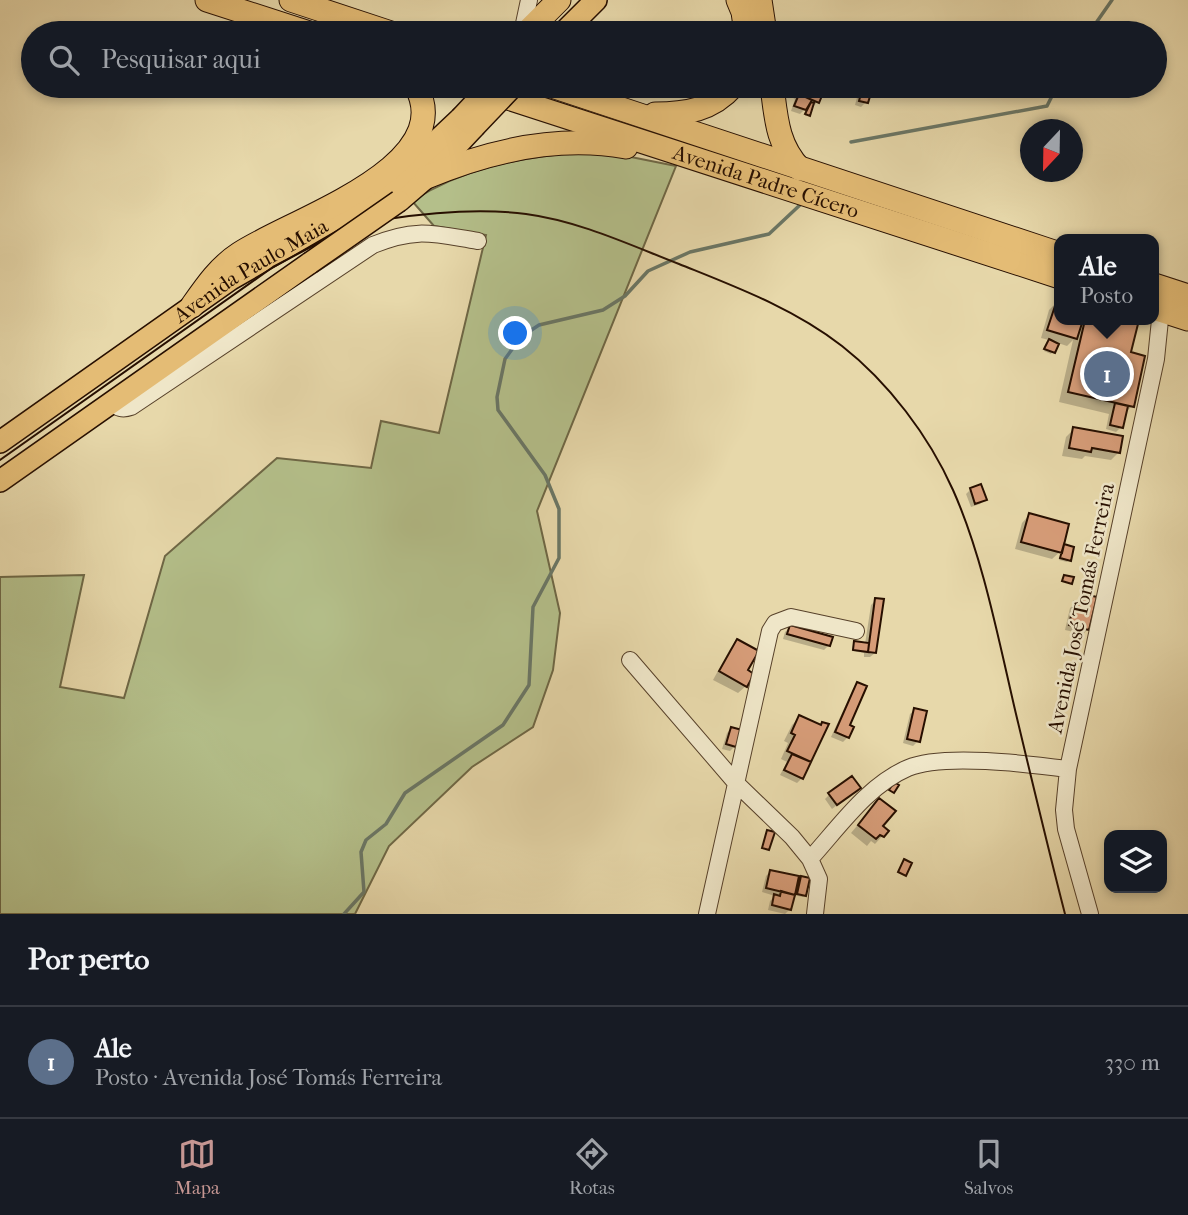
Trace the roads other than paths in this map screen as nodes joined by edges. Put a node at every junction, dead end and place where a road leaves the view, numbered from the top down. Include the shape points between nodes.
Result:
1 (207, 0) edge
2 (291, 0) edge
3 (529, 0) edge
4 (559, 0) edge
5 (573, 0) edge
6 (596, 0) edge
7 (738, 0) edge
8 (760, 0) edge
9 (272, 21) edge
10 (355, 21) edge
11 (526, 21) edge
12 (537, 21) edge
13 (552, 21) edge
14 (575, 21) edge
15 (744, 21) edge
16 (763, 21) edge
17 (422, 98) edge
18 (483, 98) edge
19 (498, 98) edge
20 (508, 98) edge
21 (590, 98) edge
22 (721, 98) edge
23 (774, 98) edge
24 (618, 107) junction
25 (468, 122) junction
26 (693, 158) junction
27 (800, 169) junction
28 (428, 177) junction
29 (478, 241) dead end
30 (1054, 252) edge
31 (1054, 275) edge
32 (1159, 287) edge
33 (1188, 296) edge
34 (192, 306) junction
35 (1159, 309) edge
36 (1188, 319) edge
37 (1157, 325) edge
38 (112, 403) junction
39 (0, 442) edge
40 (0, 481) edge
41 (856, 631) dead end
42 (630, 660) dead end
43 (1068, 769) junction
44 (736, 783) junction
45 (810, 859) junction
46 (814, 913) edge
47 (707, 914) edge
48 (1090, 914) edge

1 - 9 highway
2 - 10 highway
3 - 11 street
4 - 12 highway
5 - 13 main road
6 - 14 main road
7 - 15 highway
8 - 16 highway
17 - 34 highway via 422,125 410,149 390,170 236,255
18 - 25 main road, Avenida Paulo Maia, bridge
19 - 25 main road, bridge
20 - 26 highway, Avenida Padre Cícero
21 - 24 highway, Avenida Padre Cícero
22 - 24 highway via 688,113 656,114
23 - 27 highway via 782,145
24 - 27 highway, Avenida Padre Cícero
25 - 28 main road
25 - 34 main road, Avenida Paulo Maia via 391,184
26 - 28 highway via 675,160 605,143 571,143 484,156
26 - 31 highway, Avenida Padre Cícero
27 - 30 highway, Avenida Padre Cícero
28 - 38 main road, bridge
29 - 38 street, Avenida Paulo Maia via 429,232 409,233 373,245 131,407 124,410
32 - 33 highway
34 - 39 main road, Avenida Paulo Maia
35 - 36 highway
37 - 43 street, Avenida José Tomás Ferreira via 1156,359
38 - 40 main road
41 - 44 street via 791,617 775,623
42 - 44 street
43 - 45 street via 959,760 911,766 873,791
43 - 48 street, Avenida José Tomás Ferreira via 1066,829
44 - 45 street
44 - 47 street
45 - 46 street via 819,879

